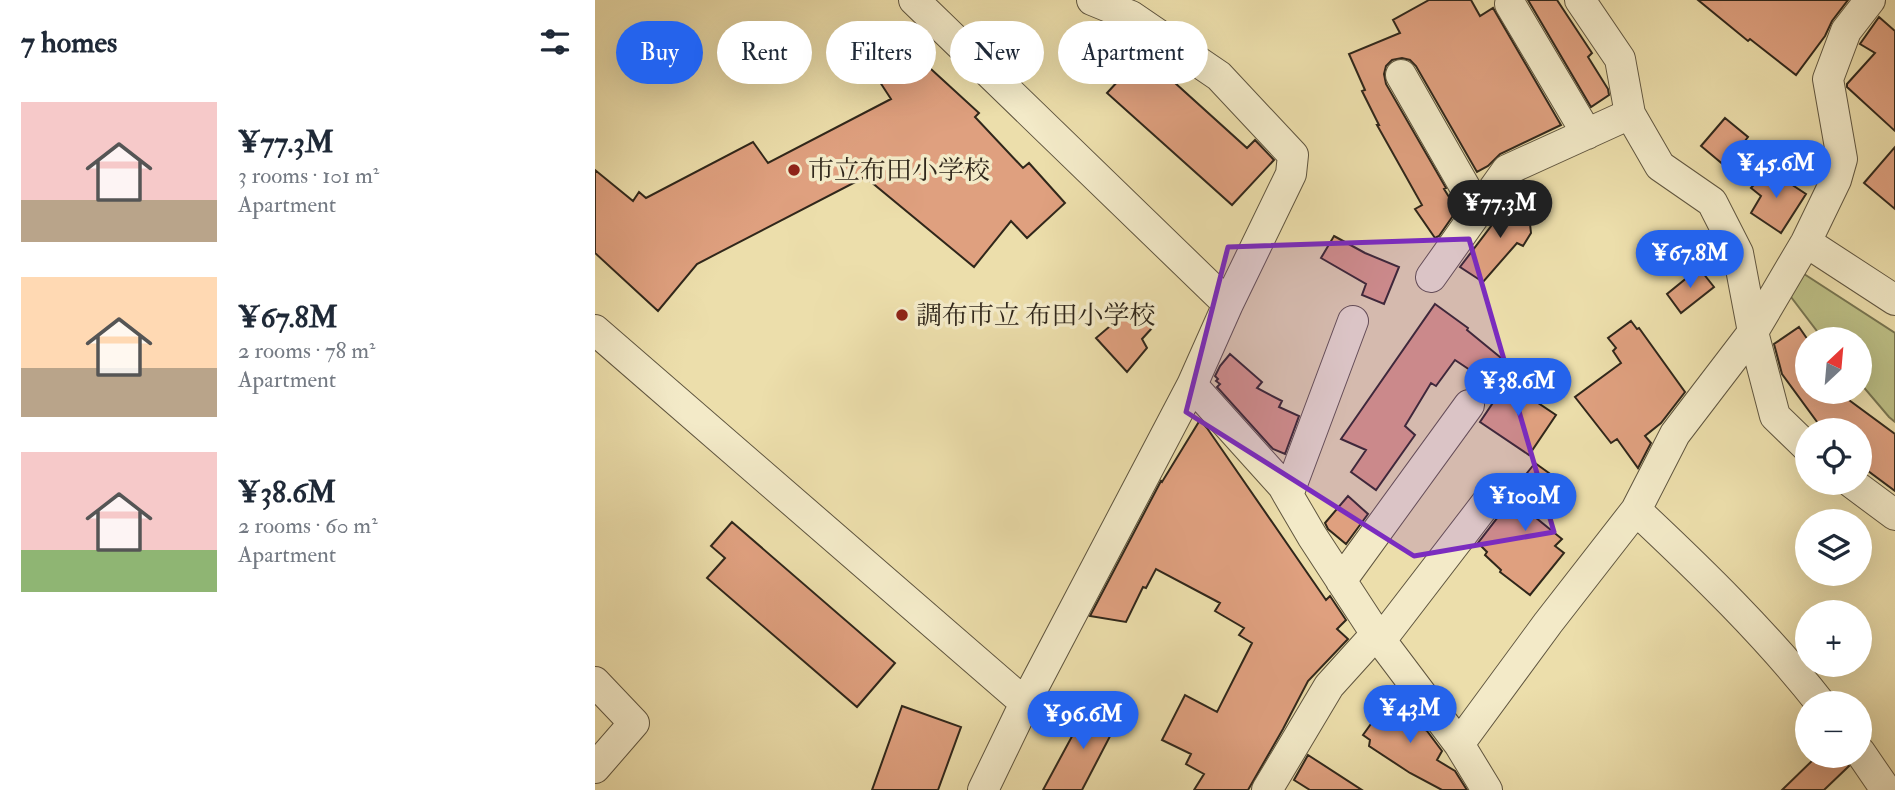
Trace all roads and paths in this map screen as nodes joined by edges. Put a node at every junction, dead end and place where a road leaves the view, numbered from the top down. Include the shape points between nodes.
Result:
1 (914, 0) edge
2 (1092, 0) edge
3 (1580, 0) edge
4 (1870, 0) edge
5 (1510, 4) dead end
6 (1401, 75) dead end
7 (1630, 114) junction
8 (1587, 134) junction
9 (1478, 210) junction
10 (1806, 242) junction
11 (1431, 277) dead end
12 (1895, 300) edge
13 (1229, 304) junction
14 (1353, 321) dead end
15 (595, 330) edge
16 (1753, 332) junction
17 (1192, 385) junction
18 (1469, 405) dead end
19 (1795, 435) edge
20 (1494, 493) dead end
21 (1288, 495) junction
22 (1868, 495) edge
23 (1636, 510) junction
24 (1895, 515) edge
25 (1341, 581) junction
26 (1378, 637) junction
27 (595, 682) edge
28 (1811, 691) edge
29 (1025, 703) junction
30 (1459, 744) junction
31 (595, 768) edge
32 (1871, 768) edge
33 (983, 790) edge
34 (1267, 790) edge
35 (1487, 790) edge
36 (1886, 790) edge

1 - 13 street
2 - 13 street via 1131,16 1219,76 1293,155 1291,174
3 - 7 street via 1620,59
4 - 10 street via 1846,31 1828,79 1842,159
5 - 8 street
6 - 9 street
7 - 8 street
7 - 16 street via 1660,166 1712,202 1738,253
8 - 9 street via 1507,170
9 - 11 street
10 - 12 street
10 - 16 street
13 - 17 street
14 - 21 street
15 - 29 street
16 - 19 street via 1775,416
16 - 23 street via 1675,434
17 - 21 street
17 - 29 street
18 - 25 street
20 - 26 street
21 - 25 street
22 - 24 street
23 - 28 street
23 - 30 street
25 - 26 street
26 - 30 street
26 - 34 street via 1329,686
27 - 31 street via 634,723
29 - 33 street
30 - 35 street
32 - 36 street

